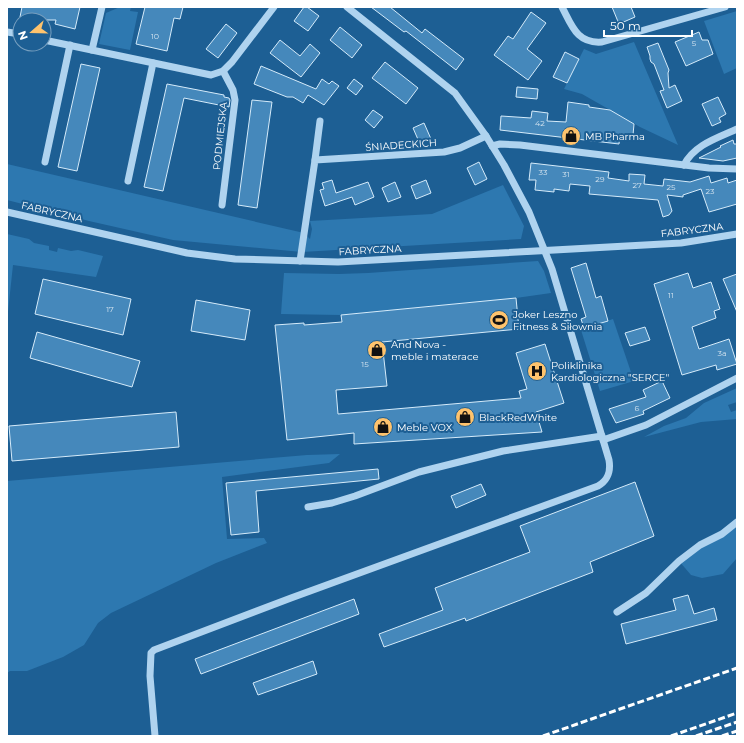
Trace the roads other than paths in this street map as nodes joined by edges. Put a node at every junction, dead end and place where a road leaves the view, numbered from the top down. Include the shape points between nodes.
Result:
1 (102, 7) edge
2 (274, 7) edge
3 (347, 7) edge
4 (562, 7) edge
5 (725, 7) edge
6 (52, 42) edge
7 (70, 45) junction
8 (92, 50) junction
9 (153, 63) junction
10 (223, 70) junction
11 (320, 121) dead end
12 (737, 128) edge
13 (486, 136) junction
14 (492, 146) junction
15 (315, 160) junction
16 (45, 162) dead end
17 (684, 165) junction
18 (737, 169) edge
19 (128, 181) dead end
20 (222, 205) dead end
21 (7, 212) edge
22 (737, 234) edge
23 (544, 250) junction
24 (300, 261) junction
25 (737, 378) edge
26 (602, 438) junction
27 (308, 507) dead end
28 (737, 522) edge
29 (617, 612) dead end
30 (154, 736) edge

1 - 8 street
2 - 10 street
3 - 13 street via 448,86
4 - 5 street via 580,37 594,43
6 - 7 street
7 - 8 street
7 - 16 street
8 - 9 street
9 - 10 street via 211,75
9 - 19 street
10 - 20 street, PODMIEJSKA via 235,100
11 - 15 street
12 - 17 street via 697,149
13 - 14 street
13 - 15 street, ŚNIADECKICH via 444,152
14 - 17 street via 520,144
14 - 23 street via 529,212
15 - 24 street
17 - 18 street
21 - 24 street, FABRYCZNA via 187,253
22 - 23 street, FABRYCZNA via 681,242
23 - 24 street, FABRYCZNA via 338,262
23 - 26 street
25 - 26 street via 646,425
26 - 27 street via 503,451 419,472 355,496
26 - 30 street via 610,473 598,486 154,650 150,657 150,666
28 - 29 street via 679,561 646,593

